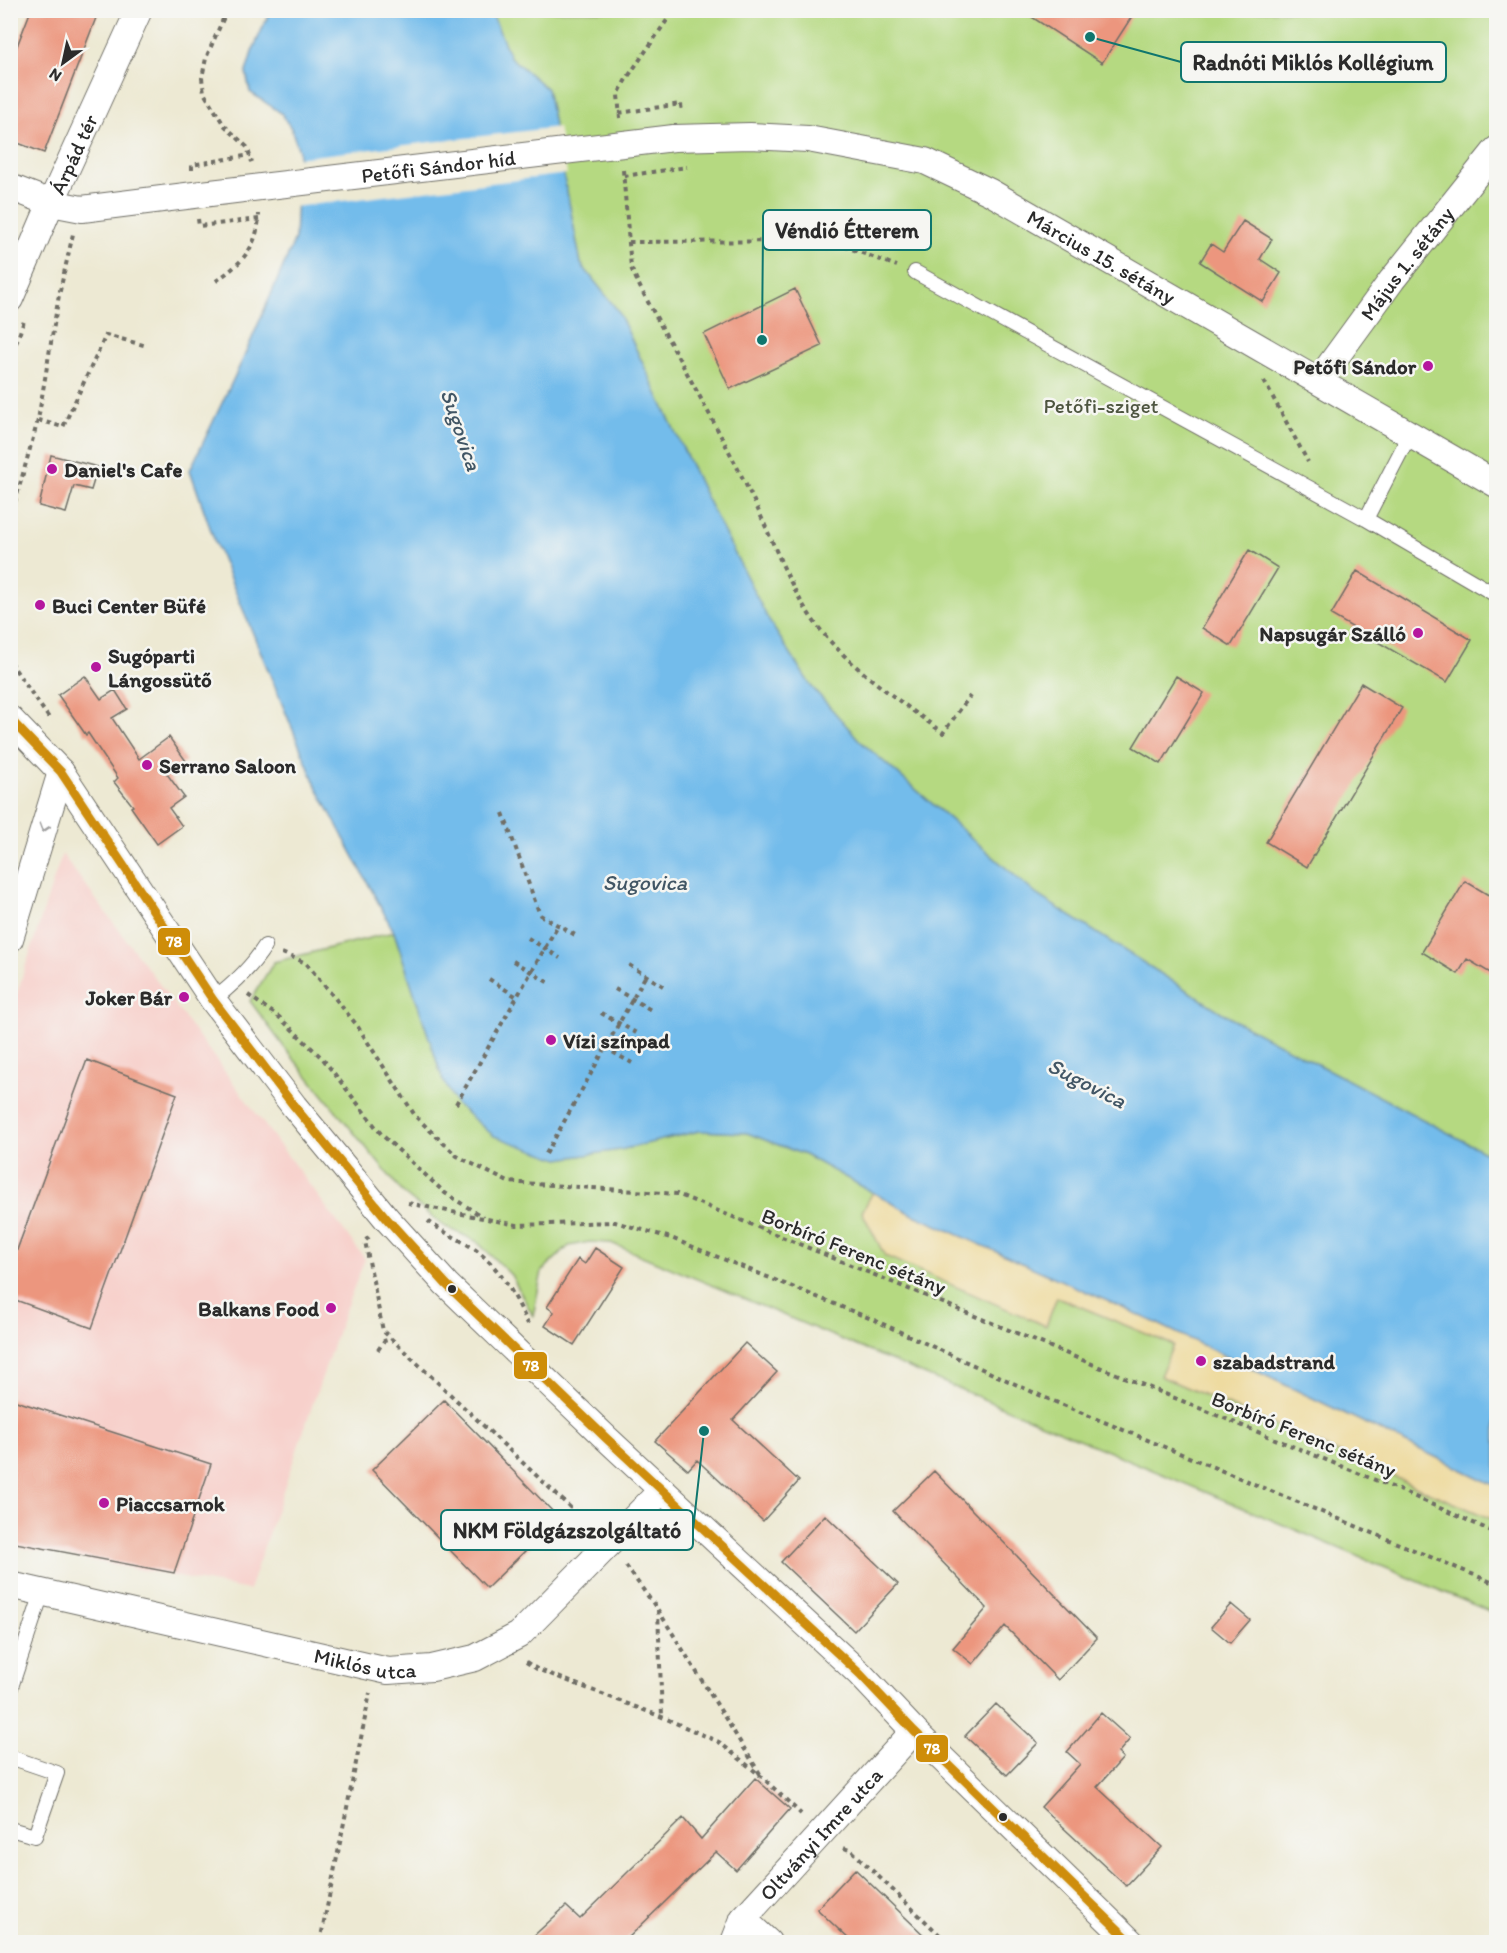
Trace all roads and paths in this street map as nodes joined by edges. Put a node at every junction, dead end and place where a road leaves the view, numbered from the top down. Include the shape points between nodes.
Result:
1 (139, 10) edge
2 (228, 10) edge
3 (674, 10) edge
4 (681, 104) dead end
5 (619, 113) junction
6 (620, 123) dead end
7 (674, 138) joint
8 (1497, 150) edge
9 (251, 155) junction
10 (192, 165) dead end
11 (623, 165) dead end
12 (253, 166) dead end
13 (688, 167) dead end
14 (624, 176) junction
15 (10, 187) edge
16 (51, 203) junction
17 (258, 206) dead end
18 (259, 219) junction
19 (199, 226) dead end
20 (629, 242) junction
21 (69, 244) dead end
22 (915, 272) joint
23 (216, 281) dead end
24 (10, 299) edge
25 (147, 346) dead end
26 (1260, 375) dead end
27 (1319, 380) junction
28 (38, 420) junction
29 (1410, 434) junction
30 (1497, 484) edge
31 (1328, 499) junction
32 (1366, 519) junction
33 (10, 520) edge
34 (1497, 595) edge
35 (970, 696) dead end
36 (10, 719) edge
37 (61, 772) junction
38 (503, 813) dead end
39 (558, 925) junction
40 (577, 936) dead end
41 (528, 938) dead end
42 (10, 939) edge
43 (265, 946) joint
44 (545, 949) junction
45 (560, 958) dead end
46 (513, 961) dead end
47 (629, 965) dead end
48 (531, 972) junction
49 (646, 975) junction
50 (489, 979) dead end
51 (549, 982) dead end
52 (233, 984) junction
53 (663, 986) dead end
54 (615, 989) dead end
55 (517, 997) junction
56 (633, 999) junction
57 (213, 1000) junction
58 (651, 1010) dead end
59 (602, 1013) dead end
60 (619, 1023) junction
61 (638, 1034) dead end
62 (605, 1048) junction
63 (632, 1063) dead end
64 (456, 1104) dead end
65 (546, 1154) dead end
66 (387, 1219) junction
67 (486, 1219) junction
68 (391, 1339) junction
69 (378, 1350) dead end
70 (662, 1490) junction
71 (1497, 1533) edge
72 (610, 1544) junction
73 (1497, 1584) edge
74 (10, 1585) edge
75 (42, 1593) junction
76 (658, 1610) junction
77 (499, 1645) junction
78 (375, 1668) junction
79 (10, 1690) edge
80 (663, 1717) junction
81 (914, 1731) junction
82 (10, 1757) edge
83 (762, 1777) junction
84 (10, 1829) edge
85 (820, 1833) junction
86 (739, 1931) edge
87 (320, 1942) edge
88 (768, 1942) edge
89 (947, 1942) edge
90 (1131, 1942) edge

1 - 16 street, Árpád tér
2 - 9 path via 206,58 204,93 224,125
3 - 5 path via 625,81 618,95
4 - 5 path
5 - 6 path
7 - 16 street, Petőfi Sándor híd, bridge via 82,209
7 - 27 street, Március 15. sétány via 808,139 925,161 990,192
8 - 27 street, Május 1. sétány via 1392,280
9 - 10 path
9 - 12 path
11 - 14 path
13 - 14 path
14 - 20 path
15 - 16 street, Petőfi Sándor híd
16 - 24 street, Árpád tér
17 - 18 path
18 - 19 path
18 - 23 path via 254,242 238,266
20 - 22 path via 830,241
20 - 35 path via 632,268 641,289 753,498 791,583 813,620 866,673 943,733
21 - 28 path
22 - 31 lane
25 - 28 path via 106,335 63,427
26 - 31 path
27 - 29 street, Március 15. sétány
28 - 33 path
29 - 30 street, Március 15. sétány
29 - 32 lane
31 - 32 lane
32 - 34 lane
36 - 37 street
37 -> 42 street
37 - 57 street
38 - 39 path via 540,915
39 - 40 path
39 - 44 path
41 - 44 path
43 - 52 lane
43 - 71 path, Borbíró Ferenc sétány via 306,963 356,1024 416,1117 457,1156 508,1182 676,1194
44 - 45 path
44 - 48 path
46 - 48 path
47 - 49 path
48 - 51 path
48 - 55 path
49 - 53 path
49 - 56 path
50 - 55 path
52 - 57 lane
52 - 67 path via 279,1017 323,1059 382,1134 445,1193
54 - 56 path
55 - 64 path
56 - 58 path
56 - 60 path
57 - 66 street
59 - 60 path
60 - 61 path
60 - 62 path
62 - 63 path
62 - 65 path
66 - 67 path via 402,1202
66 - 68 path via 365,1241 383,1331
66 - 70 street via 446,1284
67 - 73 path via 517,1225 615,1222 671,1238
68 - 69 path
68 - 72 path
70 - 72 street, Miklós utca
70 - 81 street via 860,1674
72 - 76 path
72 - 77 street, Miklós utca via 519,1635
74 - 75 street, Miklós utca
75 - 78 street, Miklós utca
75 - 79 lane
76 - 80 path
76 - 83 path
77 - 78 street, Miklós utca via 475,1658 432,1668
77 - 80 path via 537,1669
78 - 87 path
80 - 83 path via 719,1742
81 - 85 street, Oltványi Imre utca
81 - 90 street
82 - 84 lane via 57,1773 35,1836
83 - 85 path
85 - 86 street, Oltványi Imre utca
85 - 89 path via 832,1844 852,1851
86 - 88 street

